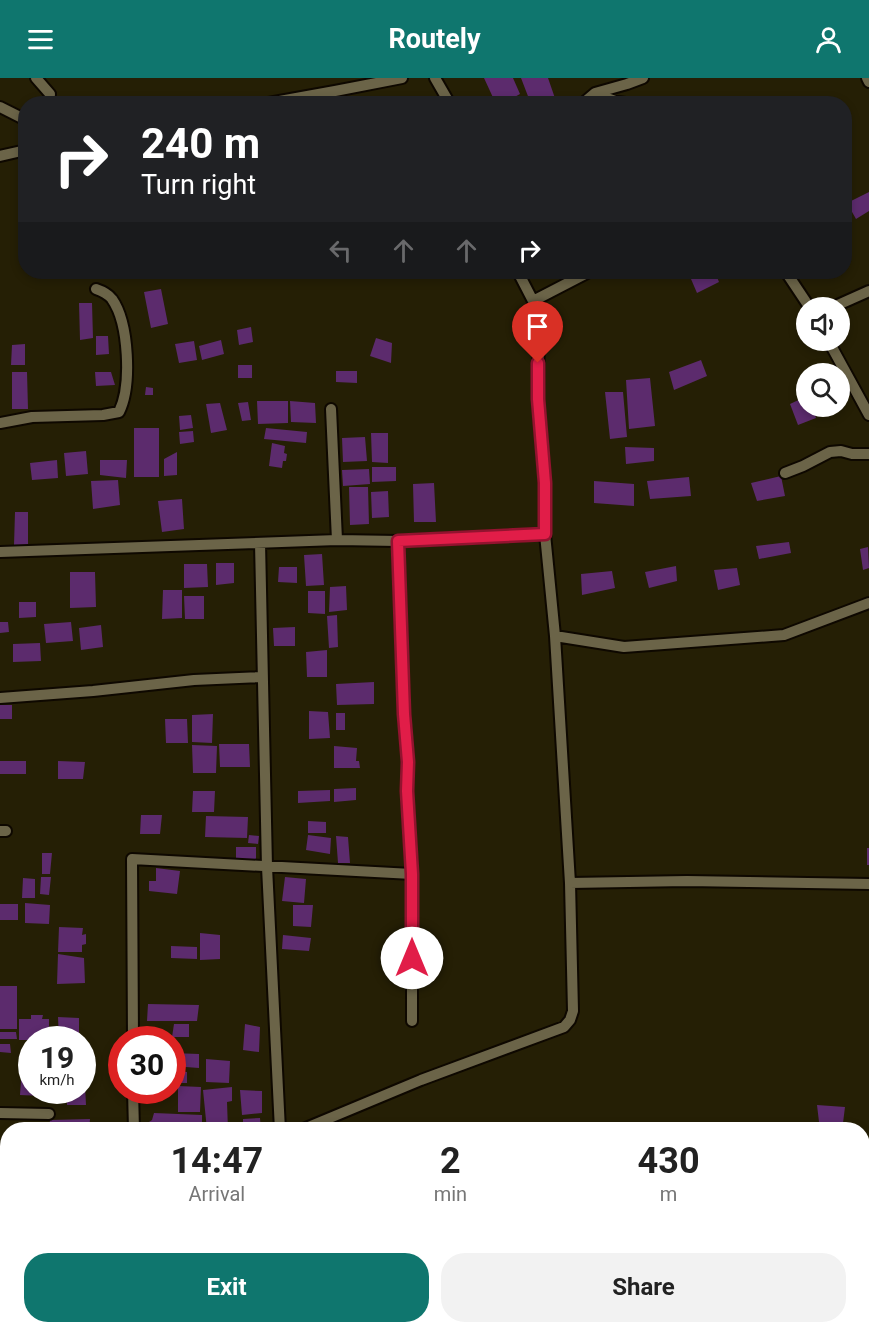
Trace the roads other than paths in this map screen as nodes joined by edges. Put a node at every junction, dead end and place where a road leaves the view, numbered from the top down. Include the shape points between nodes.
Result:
1 (36, 78) edge
2 (402, 78) edge
3 (435, 78) edge
4 (643, 78) edge
5 (595, 93) junction
6 (50, 96) edge
7 (307, 96) edge
8 (445, 96) edge
9 (591, 96) edge
10 (603, 96) edge
11 (0, 107) edge
12 (18, 116) edge
13 (18, 152) edge
14 (0, 156) edge
15 (522, 279) edge
16 (575, 279) edge
17 (791, 279) edge
18 (96, 289) dead end
19 (869, 291) edge
20 (803, 297) edge
21 (850, 300) edge
22 (533, 301) junction
23 (834, 351) edge
24 (331, 409) dead end
25 (869, 415) edge
26 (0, 423) edge
27 (869, 454) edge
28 (785, 473) dead end
29 (545, 534) junction
30 (337, 540) junction
31 (398, 541) junction
32 (260, 543) junction
33 (0, 552) edge
34 (869, 603) edge
35 (555, 636) junction
36 (262, 677) junction
37 (0, 698) edge
38 (267, 867) junction
39 (412, 874) junction
40 (570, 883) junction
41 (869, 884) edge
42 (412, 1021) dead end
43 (133, 1026) edge
44 (133, 1104) edge
45 (0, 1113) edge
46 (49, 1114) dead end
47 (134, 1122) edge
48 (280, 1122) edge
49 (321, 1122) edge

1 - 6 street
2 - 7 street
3 - 8 street
4 - 5 street
5 - 9 street
5 - 10 street
11 - 12 street
13 - 14 street
15 - 22 street
16 - 22 street
17 - 20 street
18 - 26 street via 111,297 122,319 127,351 124,402 118,412 32,417
19 - 21 street
22 - 29 street via 539,327 538,399
23 - 25 street
24 - 30 street
27 - 28 street via 830,452
29 - 31 street
29 - 35 street
30 - 31 street
30 - 32 street
31 - 39 street
32 - 33 street
32 - 36 street
34 - 35 street via 784,635 624,647
35 - 40 street
36 - 37 street
36 - 38 street
38 - 39 street
38 - 43 street via 132,860
38 - 48 street
39 - 42 street
40 - 41 street
40 - 49 street via 573,1011 564,1027
44 - 47 street
45 - 46 street

